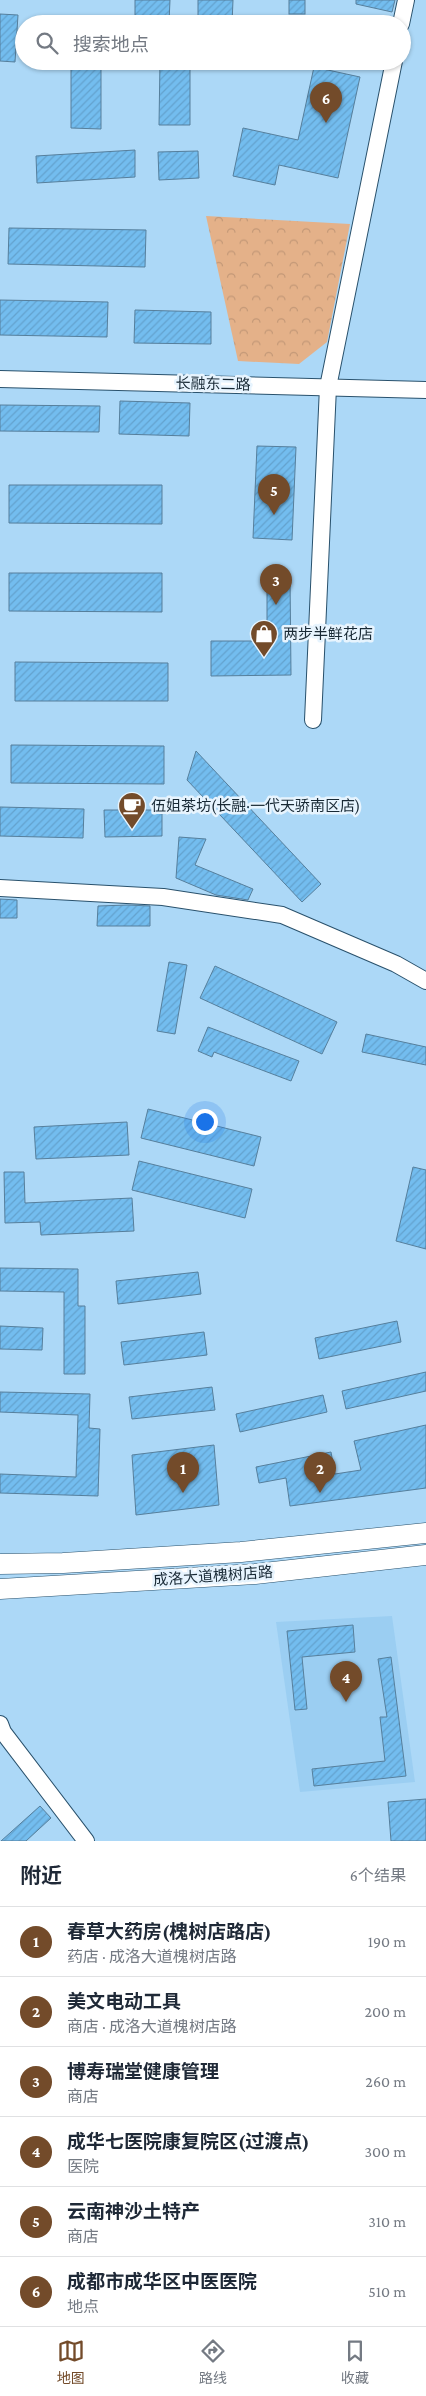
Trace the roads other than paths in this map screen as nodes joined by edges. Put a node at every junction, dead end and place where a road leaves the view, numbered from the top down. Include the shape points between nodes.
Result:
1 (406, 0) edge
2 (403, 15) edge
3 (392, 70) edge
4 (0, 379) edge
5 (328, 387) junction
6 (426, 390) edge
7 (313, 720) dead end
8 (0, 888) edge
9 (426, 980) edge
10 (426, 1532) edge
11 (426, 1555) edge
12 (0, 1564) edge
13 (0, 1589) edge
14 (0, 1724) edge
15 (86, 1841) edge

1 - 2 street
3 - 5 street
4 - 5 street, 长融东二路
5 - 6 street, 长融东二路
5 - 7 street
8 - 9 street via 163,897 282,915
10 - 12 main road, 成洛大道槐树店路 via 241,1552
11 - 13 main road, 成洛大道槐树店路 via 255,1574
14 - 15 street

